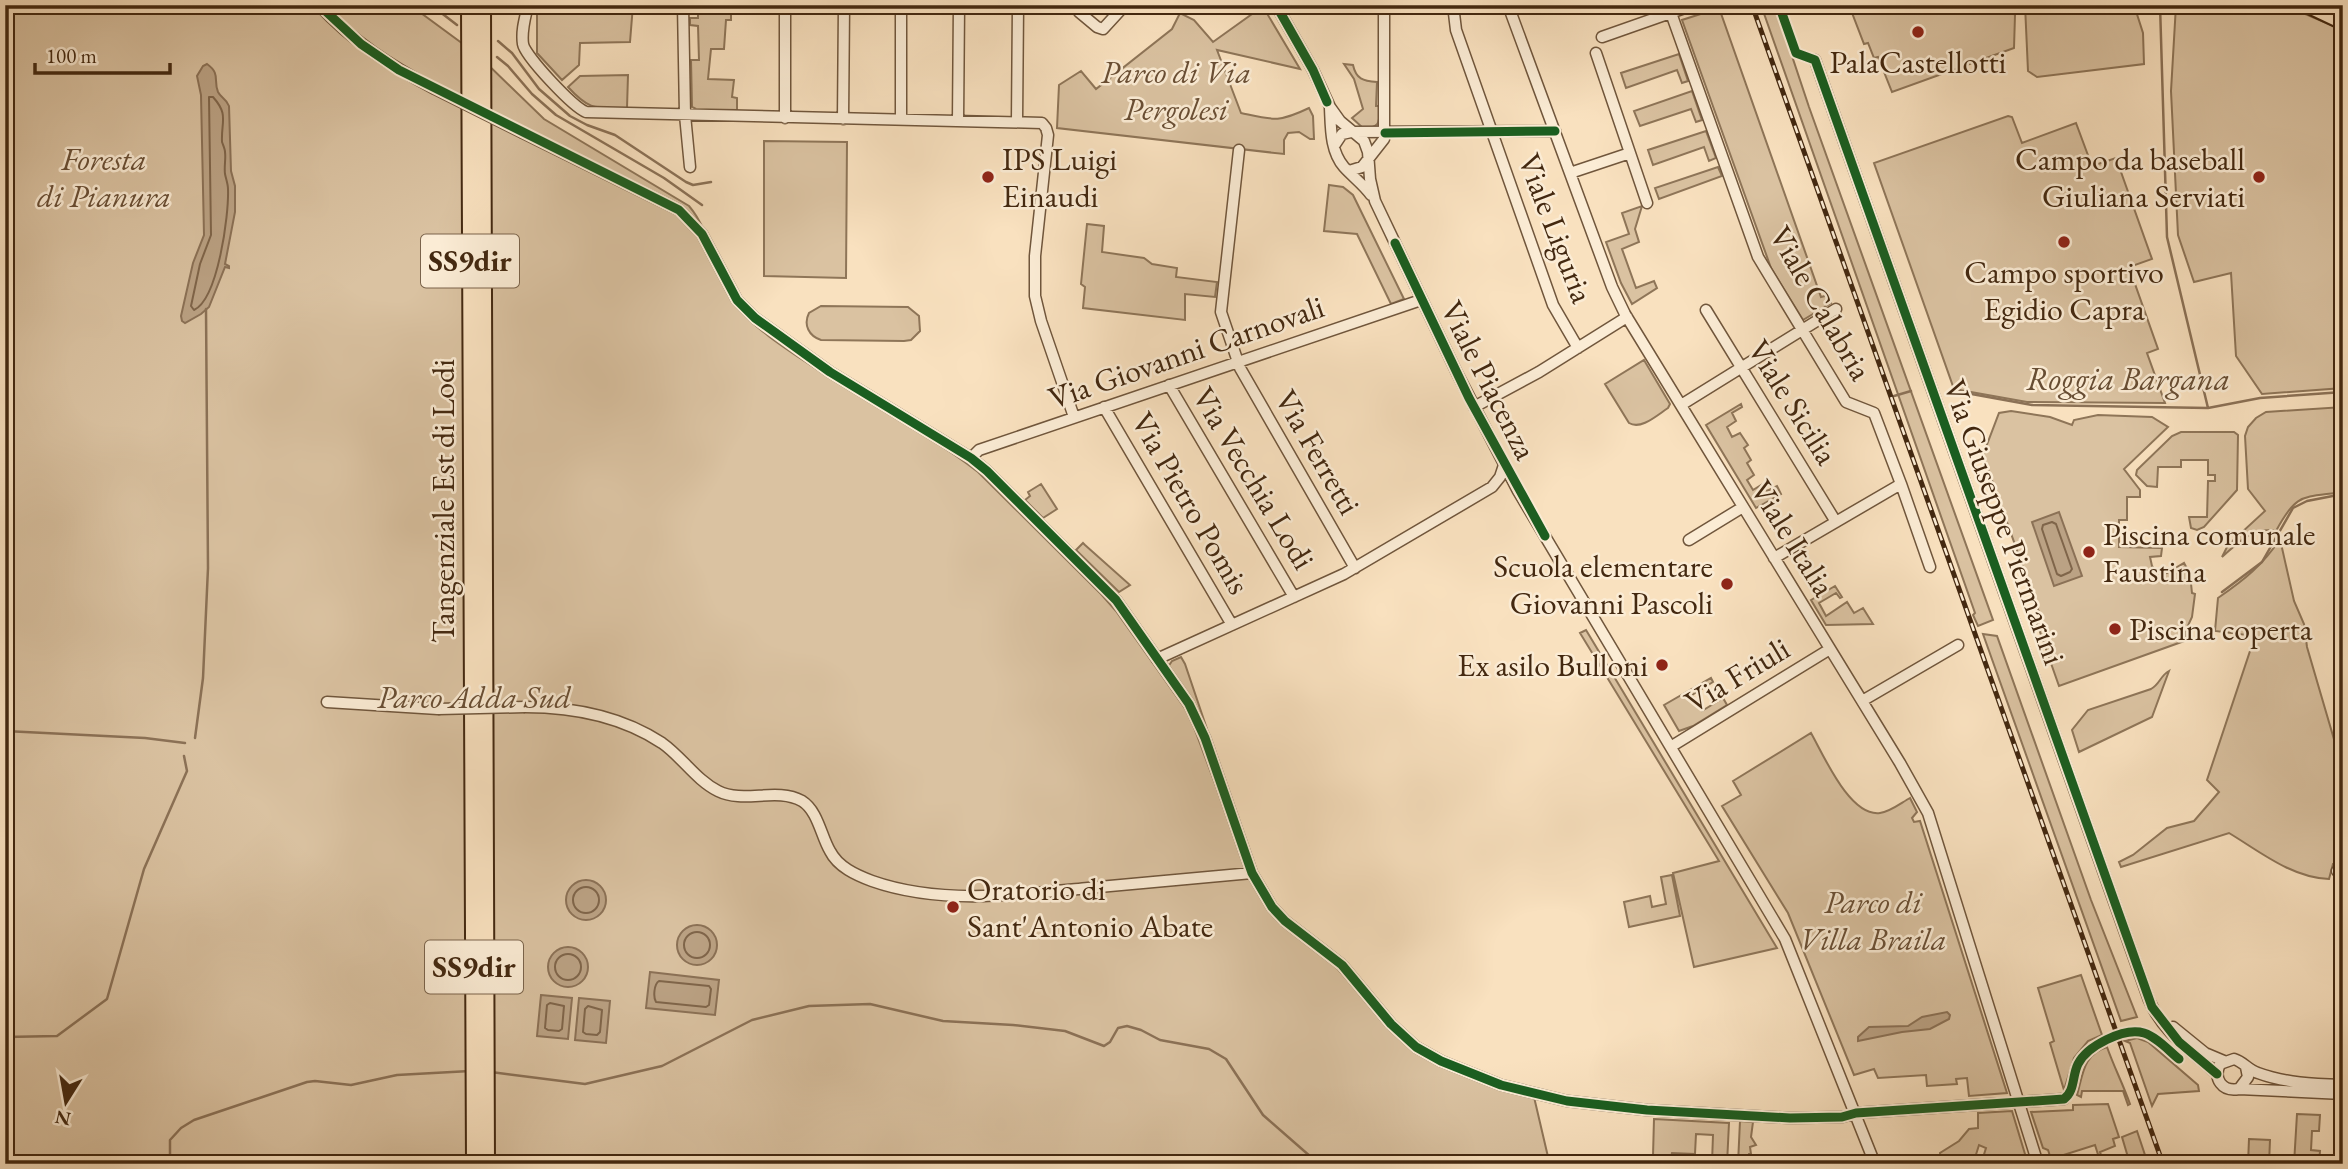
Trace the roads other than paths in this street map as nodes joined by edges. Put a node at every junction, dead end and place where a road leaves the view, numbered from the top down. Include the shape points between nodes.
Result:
1 (319, 5) edge
2 (469, 5) edge
3 (483, 5) edge
4 (528, 5) edge
5 (683, 5) edge
6 (785, 5) edge
7 (844, 5) edge
8 (901, 5) edge
9 (959, 5) edge
10 (1018, 5) edge
11 (1125, 5) edge
12 (1276, 5) edge
13 (1384, 5) edge
14 (1453, 5) edge
15 (1508, 5) edge
16 (1693, 5) edge
17 (2307, 5) edge
18 (2332, 5) edge
19 (2343, 11) edge
20 (1079, 12) dead end
21 (1671, 13) junction
22 (2343, 22) edge
23 (1602, 37) dead end
24 (1596, 53) dead end
25 (1815, 60) dead end
26 (1330, 107) junction
27 (685, 115) junction
28 (785, 118) junction
29 (843, 119) junction
30 (901, 120) junction
31 (958, 121) junction
32 (1017, 121) junction
33 (1555, 131) junction
34 (1492, 132) junction
35 (1385, 133) junction
36 (1358, 134) junction
37 (1334, 146) junction
38 (1239, 150) dead end
39 (1630, 153) junction
40 (1369, 160) junction
41 (690, 166) dead end
42 (1349, 172) junction
43 (1570, 173) junction
44 (1375, 201) junction
45 (1647, 202) dead end
46 (1421, 300) junction
47 (1836, 309) dead end
48 (1706, 310) dead end
49 (1627, 317) junction
50 (1802, 331) junction
51 (1578, 348) junction
52 (1237, 362) junction
53 (1741, 368) junction
54 (1169, 385) junction
55 (1681, 405) junction
56 (1104, 407) junction
57 (1474, 407) junction
58 (1074, 417) junction
59 (971, 458) junction
60 (1504, 465) junction
61 (1901, 484) junction
62 (1492, 487) junction
63 (1518, 491) junction
64 (1743, 507) junction
65 (1836, 522) junction
66 (1689, 540) dead end
67 (1774, 558) junction
68 (1930, 567) dead end
69 (1355, 568) junction
70 (1294, 597) junction
71 (1232, 625) junction
72 (1958, 645) dead end
73 (1830, 649) junction
74 (1157, 659) junction
75 (1862, 701) junction
76 (327, 702) dead end
77 (1672, 746) junction
78 (480, 861) junction
79 (1252, 873) junction
80 (2150, 1000) junction
81 (2224, 1061) junction
82 (2246, 1067) junction
83 (481, 1072) junction
84 (2217, 1074) junction
85 (2343, 1086) edge
86 (2239, 1089) junction
87 (2343, 1094) edge
88 (2064, 1099) dead end
89 (2020, 1103) junction
90 (1856, 1113) junction
91 (474, 1164) edge
92 (487, 1164) edge
93 (1875, 1164) edge
94 (2038, 1164) edge

1 - 59 street, bridge via 382,60 679,210 702,234 734,295 755,318 830,372
2 - 78 highway, Tangenziale Est di Lodi / SS9dir
3 - 78 highway, Tangenziale Est di Lodi / SS9dir
4 - 27 street via 523,46 579,109
5 - 27 street
6 - 28 street
7 - 29 street
8 - 30 street
9 - 31 street
10 - 32 street
11 - 20 street via 1103,29
12 - 26 street
13 - 35 street
14 - 34 street, Viale Liguria via 1455,25
15 - 33 street, Viale Italia
16 - 21 street
17 - 22 highway
18 - 19 highway
21 - 23 street
21 - 50 street, Viale Calabria via 1758,257
24 - 39 street
25 - 80 street, Via Giuseppe Piermarini
26 - 36 street
26 - 37 street
27 - 28 street
27 - 41 street
28 - 29 street
29 - 30 street
30 - 31 street
31 - 32 street
32 - 58 street via 1038,122 1048,135 1035,296
33 - 34 street
33 - 43 street, Viale Italia
34 - 35 street
34 - 51 street, Viale Liguria via 1553,305
35 - 36 street
35 - 40 street
36 - 37 street via 1342,134
36 - 40 street via 1367,146
37 - 42 street
38 - 52 street, Via Ferretti via 1220,313
39 - 43 street
39 - 45 street
40 - 42 street
40 - 44 street, Viale Piacenza
42 - 44 street, Viale Piacenza
43 - 49 street, Viale Italia
44 - 46 street, Viale Piacenza
46 - 52 street, Via Giovanni Carnovali
46 - 57 street, Viale Piacenza
47 - 50 street
48 - 53 street, Viale Sicilia
49 - 51 street
49 - 55 street, Viale Italia
50 - 53 street
50 - 61 street, Viale Calabria via 1846,402 1874,413
51 - 57 street
52 - 54 street, Via Giovanni Carnovali
52 - 69 street, Via Ferretti
53 - 55 street
53 - 65 street, Viale Sicilia
54 - 56 street, Via Giovanni Carnovali
54 - 70 street, Via Vecchia Lodi
55 - 64 street, Viale Italia
56 - 58 street, Via Giovanni Carnovali
56 - 71 street, Via Pietro Pomis
57 - 60 street, Viale Piacenza
58 - 59 street, Via Giovanni Carnovali via 979,450
59 - 74 street via 1116,600
60 - 62 street
60 - 63 street, Viale Piacenza
61 - 65 street
61 - 68 street, Viale Calabria
62 - 63 street
62 - 69 street
63 - 77 street, Viale Piacenza
64 - 66 street
64 - 67 street, Viale Italia
65 - 67 street
67 - 73 street, Viale Italia
69 - 70 street
70 - 71 street
71 - 74 street
72 - 75 street
73 - 75 street, Viale Italia
73 - 77 street, Via Friuli
74 - 79 street via 1200,726
75 - 89 street, Viale Italia via 1928,813
76 - 79 street, bridge via 439,709 557,707 610,719 662,744 718,791 779,795 803,802 838,862 894,888 979,895 1030,893
77 - 90 street, Viale Piacenza via 1786,939
78 - 83 highway, Tangenziale Est di Lodi / SS9dir
79 - 90 street via 1285,921 1342,965 1407,1039 1432,1057 1492,1082 1555,1099 1647,1110 1790,1118
80 - 81 street, Via Giuseppe Piermarini via 2188,1040
80 - 84 street, Via Giuseppe Piermarini via 2179,1042
81 - 82 street via 2234,1059
81 - 84 street
82 - 85 street via 2291,1081
82 - 86 street via 2248,1077
83 - 91 highway, Tangenziale Est di Lodi / SS9dir
83 - 92 highway, Tangenziale Est di Lodi / SS9dir
84 - 86 street via 2224,1087
86 - 87 street
88 - 89 street
89 - 90 street
89 - 94 street, Viale Italia
90 - 93 street, Viale Piacenza

